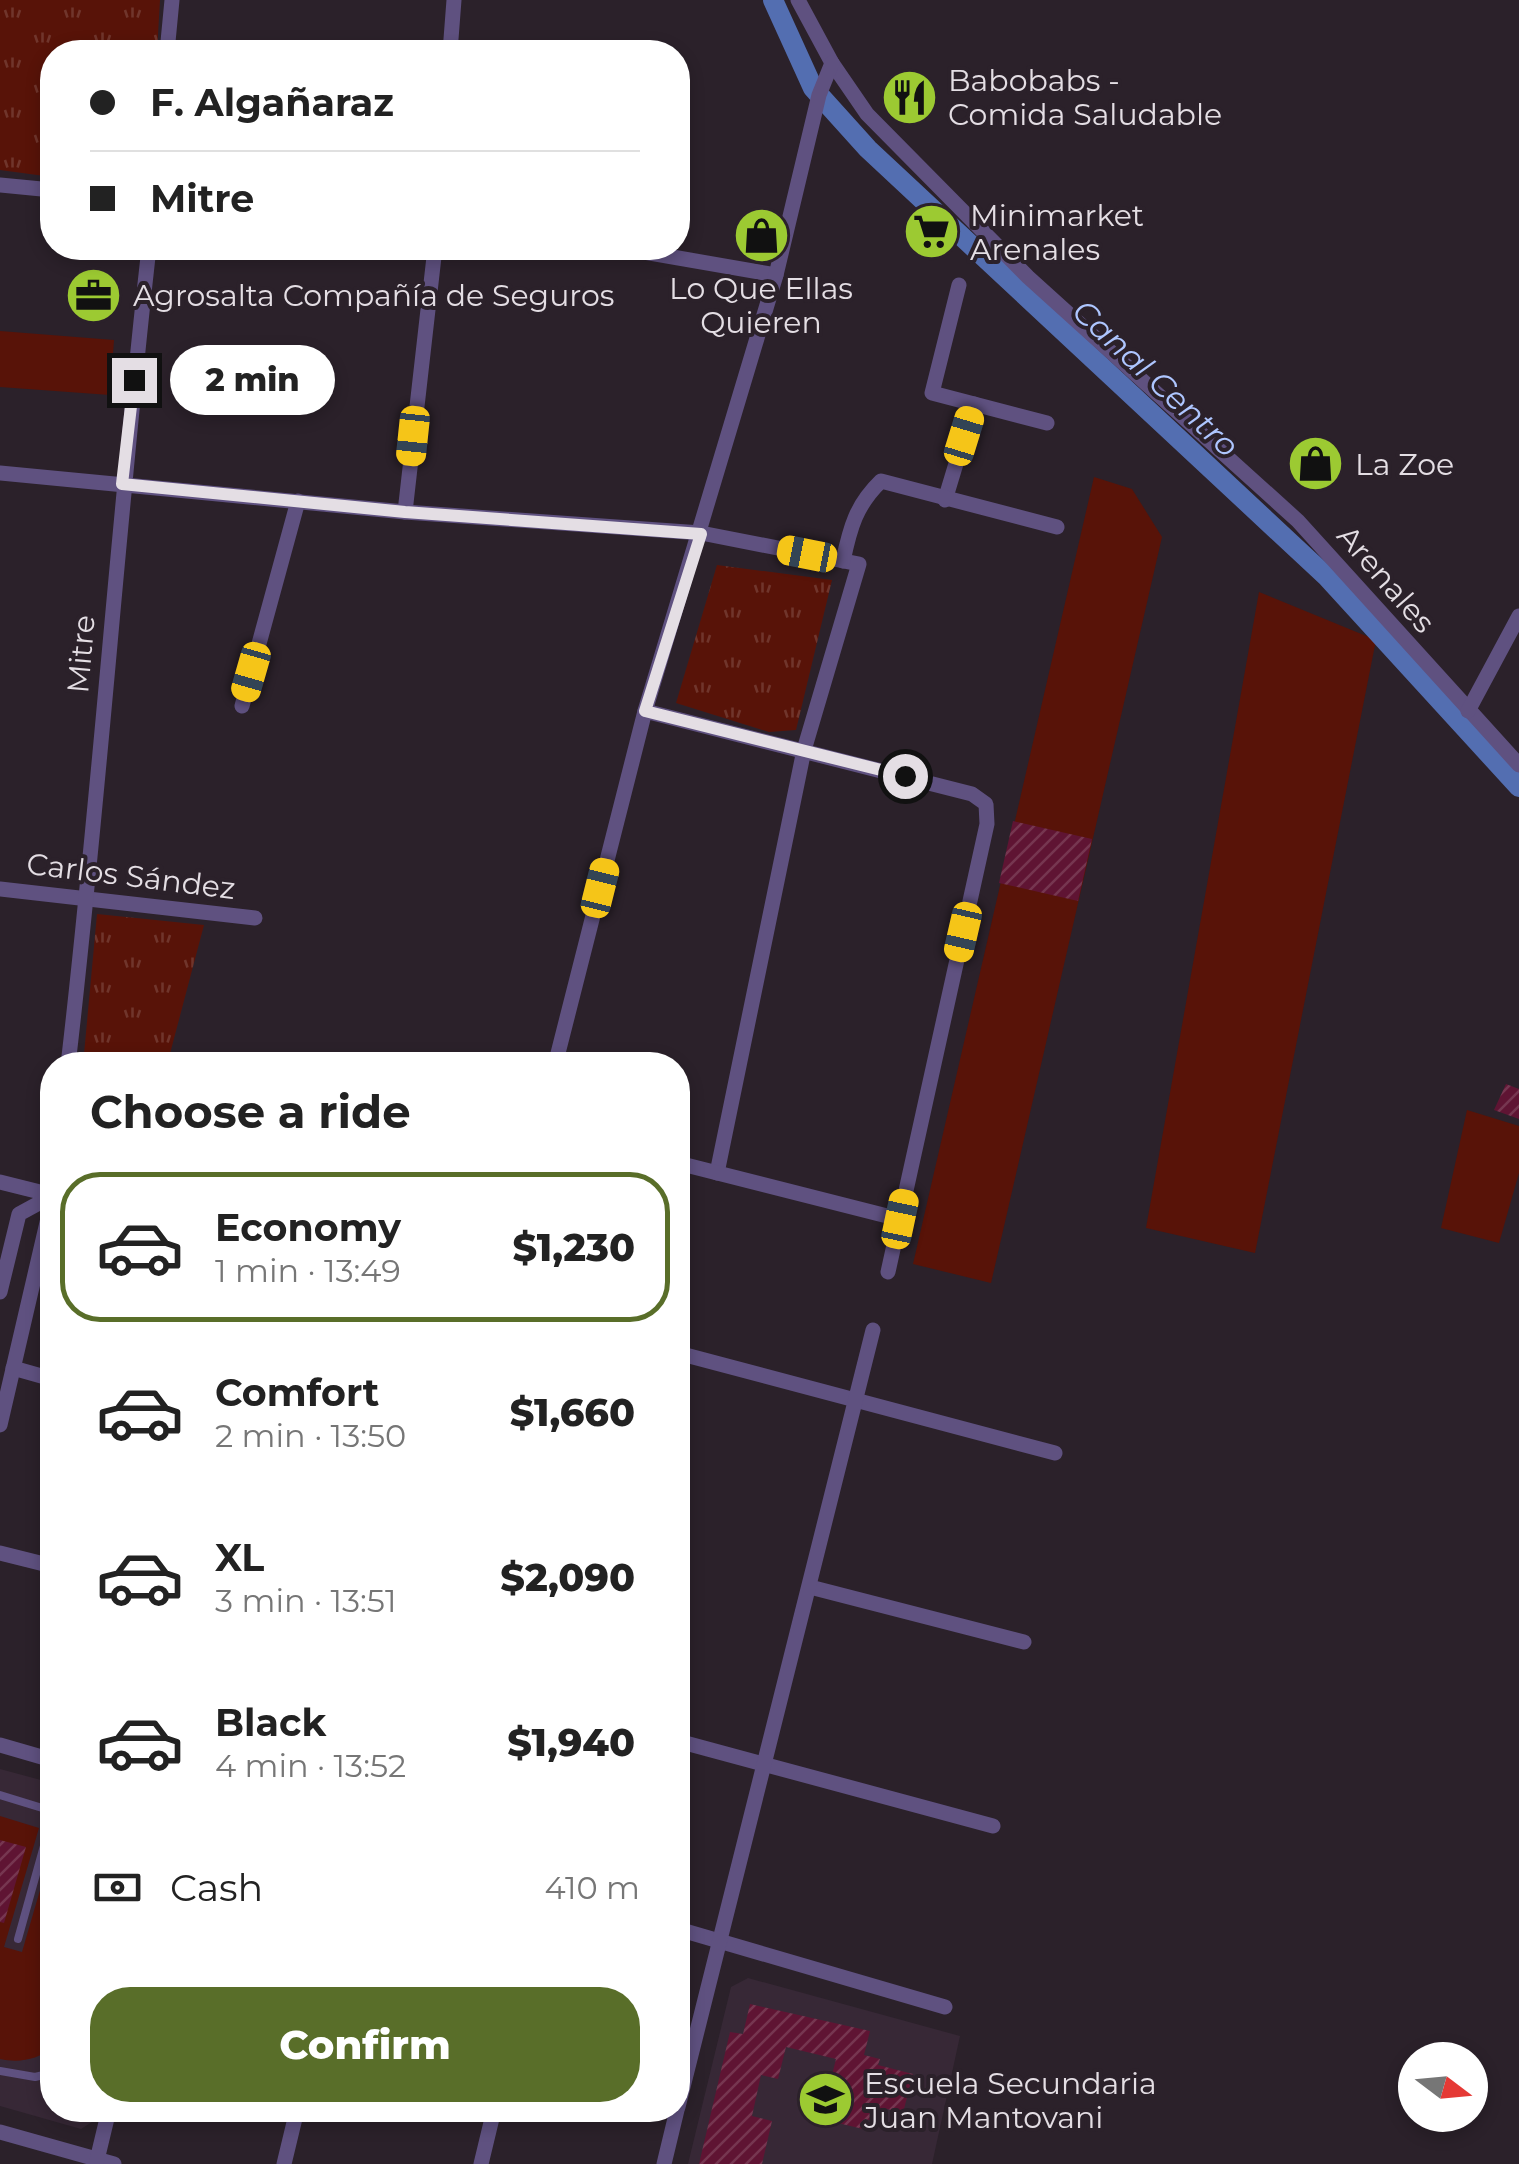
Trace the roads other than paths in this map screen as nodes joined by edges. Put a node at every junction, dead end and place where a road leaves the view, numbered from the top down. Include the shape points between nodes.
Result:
1 (172, 0) edge
2 (454, 0) edge
3 (798, 0) edge
4 (168, 40) edge
5 (451, 40) edge
6 (832, 62) junction
7 (0, 185) edge
8 (40, 189) edge
9 (148, 260) edge
10 (434, 260) edge
11 (690, 260) edge
12 (776, 275) junction
13 (958, 285) dead end
14 (974, 404) junction
15 (1048, 423) dead end
16 (0, 473) edge
17 (122, 484) junction
18 (945, 500) junction
19 (298, 501) junction
20 (405, 512) junction
21 (1057, 528) dead end
22 (701, 534) junction
23 (851, 562) junction
24 (1519, 616) edge
25 (242, 706) dead end
26 (1468, 710) junction
27 (645, 711) junction
28 (804, 750) junction
29 (1519, 765) edge
30 (0, 889) edge
31 (88, 899) junction
32 (255, 918) dead end
33 (70, 1052) edge
34 (558, 1052) edge
35 (690, 1165) edge
36 (718, 1173) junction
37 (0, 1182) edge
38 (40, 1194) edge
39 (40, 1203) edge
40 (0, 1209) edge
41 (19, 1214) junction
42 (900, 1219) junction
43 (40, 1250) edge
44 (888, 1272) dead end
45 (0, 1292) edge
46 (873, 1330) dead end
47 (690, 1356) edge
48 (13, 1368) junction
49 (40, 1376) edge
50 (856, 1400) junction
51 (0, 1425) edge
52 (1054, 1453) dead end
53 (0, 1553) edge
54 (40, 1563) edge
55 (810, 1587) junction
56 (1024, 1642) dead end
57 (690, 1744) edge
58 (0, 1745) edge
59 (40, 1757) edge
60 (761, 1762) junction
61 (0, 1795) edge
62 (40, 1810) edge
63 (993, 1826) dead end
64 (40, 1858) edge
65 (690, 1933) edge
66 (18, 1940) dead end
67 (718, 1941) junction
68 (945, 2006) dead end
69 (690, 2055) edge
70 (0, 2071) edge
71 (40, 2076) edge
72 (108, 2122) edge
73 (294, 2122) edge
74 (491, 2122) edge
75 (674, 2122) edge
76 (0, 2132) edge
77 (106, 2162) edge
78 (284, 2164) edge
79 (481, 2164) edge
80 (664, 2164) edge

1 - 4 street
2 - 5 street
3 - 6 street, Arenales
6 - 12 street
6 - 26 street, Arenales via 867,114 914,163 1028,277 1298,521
7 - 8 street
9 - 17 street, Mitre
10 - 20 street
11 - 12 street
12 - 22 street
13 - 14 street via 932,393
14 - 15 street
14 - 18 street
16 - 17 street
17 - 19 street
17 - 31 street, Mitre
18 - 21 street
18 - 23 street via 881,482 852,520
19 - 20 street
19 - 25 street
20 - 22 street
22 - 23 street
22 - 27 street
23 - 28 street
24 - 26 street
26 - 29 street, Arenales
27 - 28 street
27 - 34 street
28 - 36 street
28 - 42 street via 972,794 986,804
30 - 31 street, Carlos Sández
31 - 32 street, Carlos Sández
31 - 33 street, Mitre
35 - 36 street
36 - 42 street
37 - 38 street
39 - 41 street
40 - 41 street
41 - 45 street
42 - 44 street
43 - 48 street
46 - 50 street
47 - 50 street
48 - 49 street
48 - 51 street
50 - 52 street
50 - 55 street
53 - 54 street
55 - 56 street
55 - 60 street
57 - 60 street
58 - 59 street
60 - 63 street
60 - 67 street
61 - 62 lane
64 - 66 lane
65 - 67 street
67 - 68 street
67 - 69 street
70 - 71 lane
72 - 77 street
73 - 78 street
74 - 79 street
75 - 80 street
76 - 77 street

